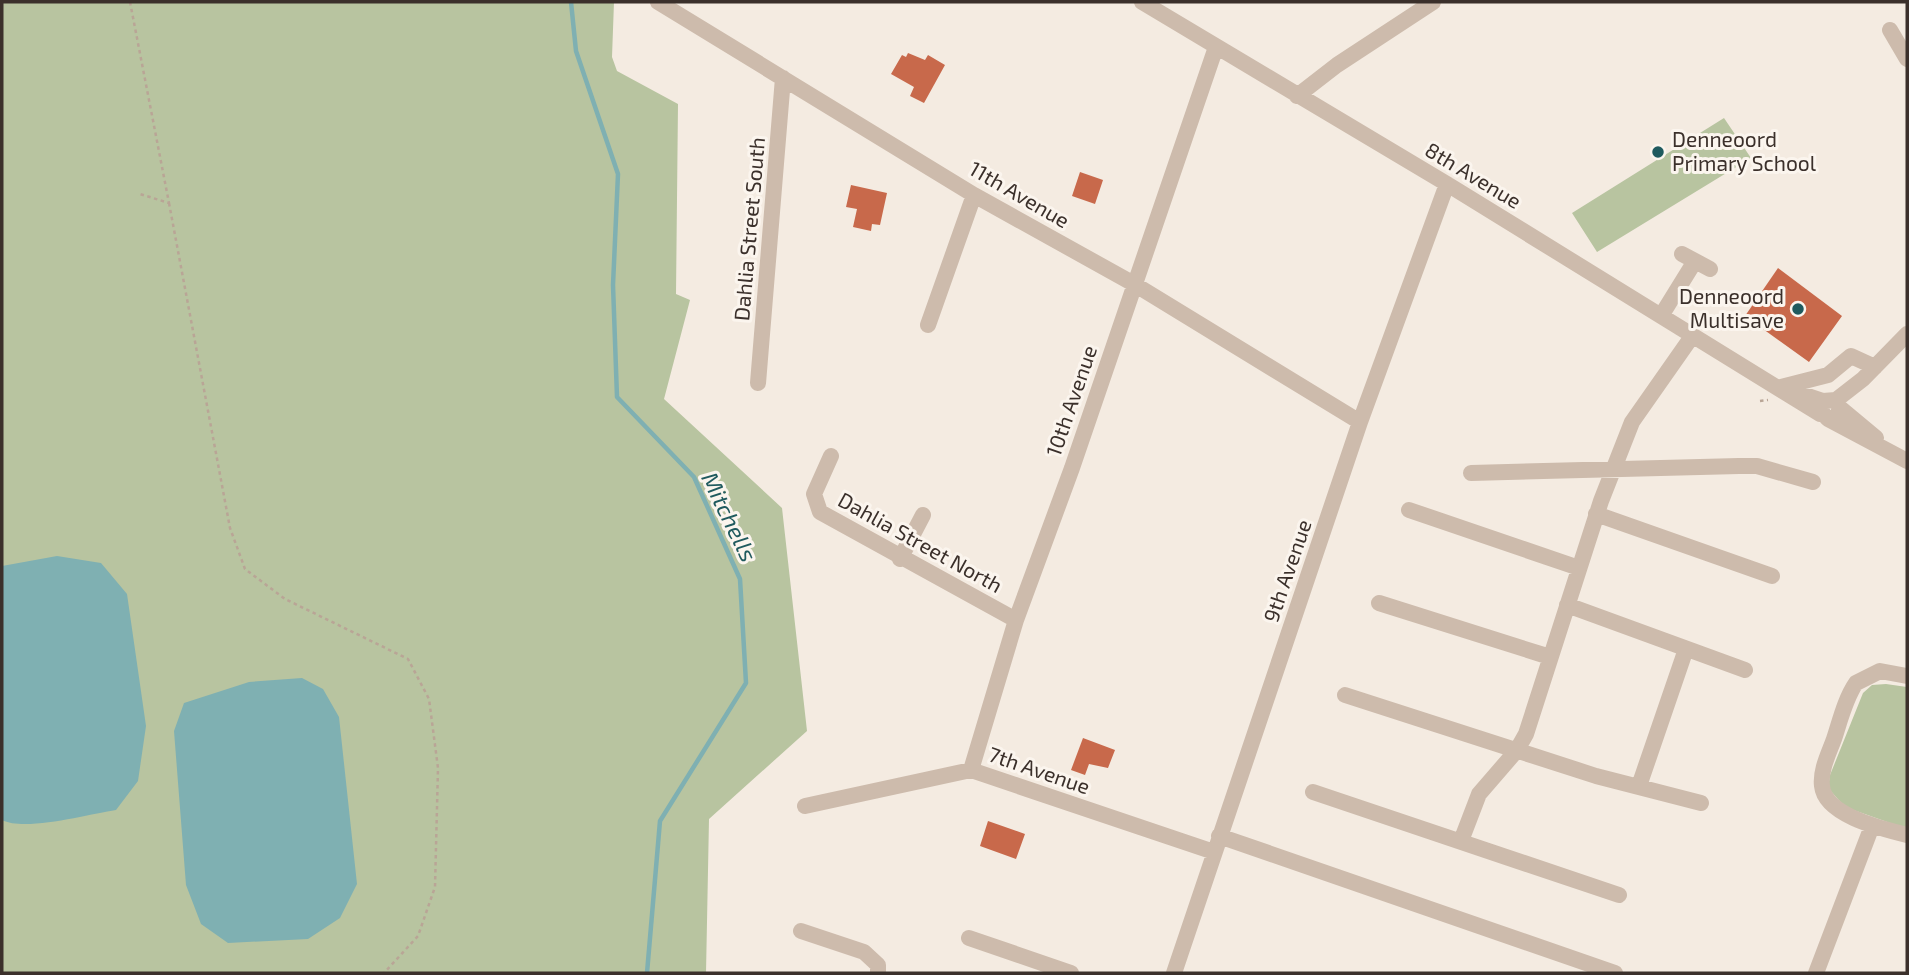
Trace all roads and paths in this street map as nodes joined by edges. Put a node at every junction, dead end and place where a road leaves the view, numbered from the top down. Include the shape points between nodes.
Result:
1 (130, 2) edge
2 (658, 2) edge
3 (1142, 2) edge
4 (1433, 2) edge
5 (1897, 33) edge
6 (1216, 47) junction
7 (1907, 58) edge
8 (783, 78) junction
9 (1297, 96) junction
10 (1447, 184) junction
11 (140, 194) dead end
12 (974, 195) junction
13 (169, 203) junction
14 (1710, 269) dead end
15 (1133, 284) junction
16 (1661, 316) junction
17 (928, 325) dead end
18 (1907, 334) edge
19 (1693, 335) junction
20 (1875, 367) junction
21 (758, 383) dead end
22 (1781, 387) junction
23 (1829, 408) junction
24 (1360, 422) junction
25 (831, 456) dead end
26 (1907, 461) edge
27 (1614, 468) junction
28 (1471, 473) dead end
29 (1813, 481) dead end
30 (1409, 510) dead end
31 (1596, 514) junction
32 (923, 515) dead end
33 (900, 559) junction
34 (1579, 568) junction
35 (1772, 576) dead end
36 (1379, 603) dead end
37 (1567, 606) junction
38 (1016, 620) junction
39 (1686, 649) junction
40 (1550, 657) junction
41 (1745, 670) dead end
42 (1907, 676) edge
43 (1345, 695) dead end
44 (1517, 750) junction
45 (971, 770) junction
46 (1639, 786) junction
47 (1313, 792) dead end
48 (1701, 803) dead end
49 (805, 806) dead end
50 (1872, 826) junction
51 (1907, 835) edge
52 (1219, 836) junction
53 (1461, 841) junction
54 (1214, 852) junction
55 (1619, 895) dead end
56 (801, 931) dead end
57 (969, 938) dead end
58 (384, 973) edge
59 (878, 973) edge
60 (1071, 973) edge
61 (1174, 973) edge
62 (1615, 973) edge
63 (1816, 973) edge

1 - 13 path
2 - 8 street, 11th Avenue
3 - 6 street, 8th Avenue
4 - 9 street
5 - 7 street
6 - 9 street, 8th Avenue
6 - 15 street, 10th Avenue
8 - 12 street, 11th Avenue
8 - 21 street, Dahlia Street South
9 - 10 street, 8th Avenue
10 - 16 street, 8th Avenue
10 - 24 street, 9th Avenue
11 - 13 path
12 - 15 street, 11th Avenue
12 - 17 street
13 - 58 path via 230,528 245,569 285,599 408,659 429,699 438,768 435,887 418,936
14 - 16 street via 1689,257
15 - 24 street, 11th Avenue
15 - 38 street, 10th Avenue
16 - 19 street, 8th Avenue
18 - 20 street
19 - 22 street, 8th Avenue
19 - 27 street via 1632,422
20 - 22 street via 1852,356 1828,375
20 - 23 street
22 - 23 street, 8th Avenue
23 - 26 street, 8th Avenue
24 - 52 street, 9th Avenue
25 - 33 street, Dahlia Street North via 814,494 820,513
27 - 28 street
27 - 29 street via 1757,467
27 - 31 street
30 - 34 street
31 - 34 street
31 - 35 street
32 - 33 street
33 - 38 street, Dahlia Street North
34 - 37 street
36 - 40 street
37 - 39 street
37 - 40 street
38 - 45 street, 10th Avenue
39 - 41 street
39 - 46 street
40 - 44 street
42 - 50 street via 1880,671 1856,683 1825,764 1822,785 1827,799
43 - 44 street
44 - 46 street
44 - 53 street via 1479,794
45 - 49 street, 7th Avenue
45 - 54 street, 7th Avenue
46 - 48 street
47 - 53 street
50 - 51 street
50 - 63 street
52 - 54 street, 9th Avenue
52 - 62 street
53 - 55 street
54 - 61 street, 9th Avenue
56 - 59 street via 864,952 876,962
57 - 60 street

